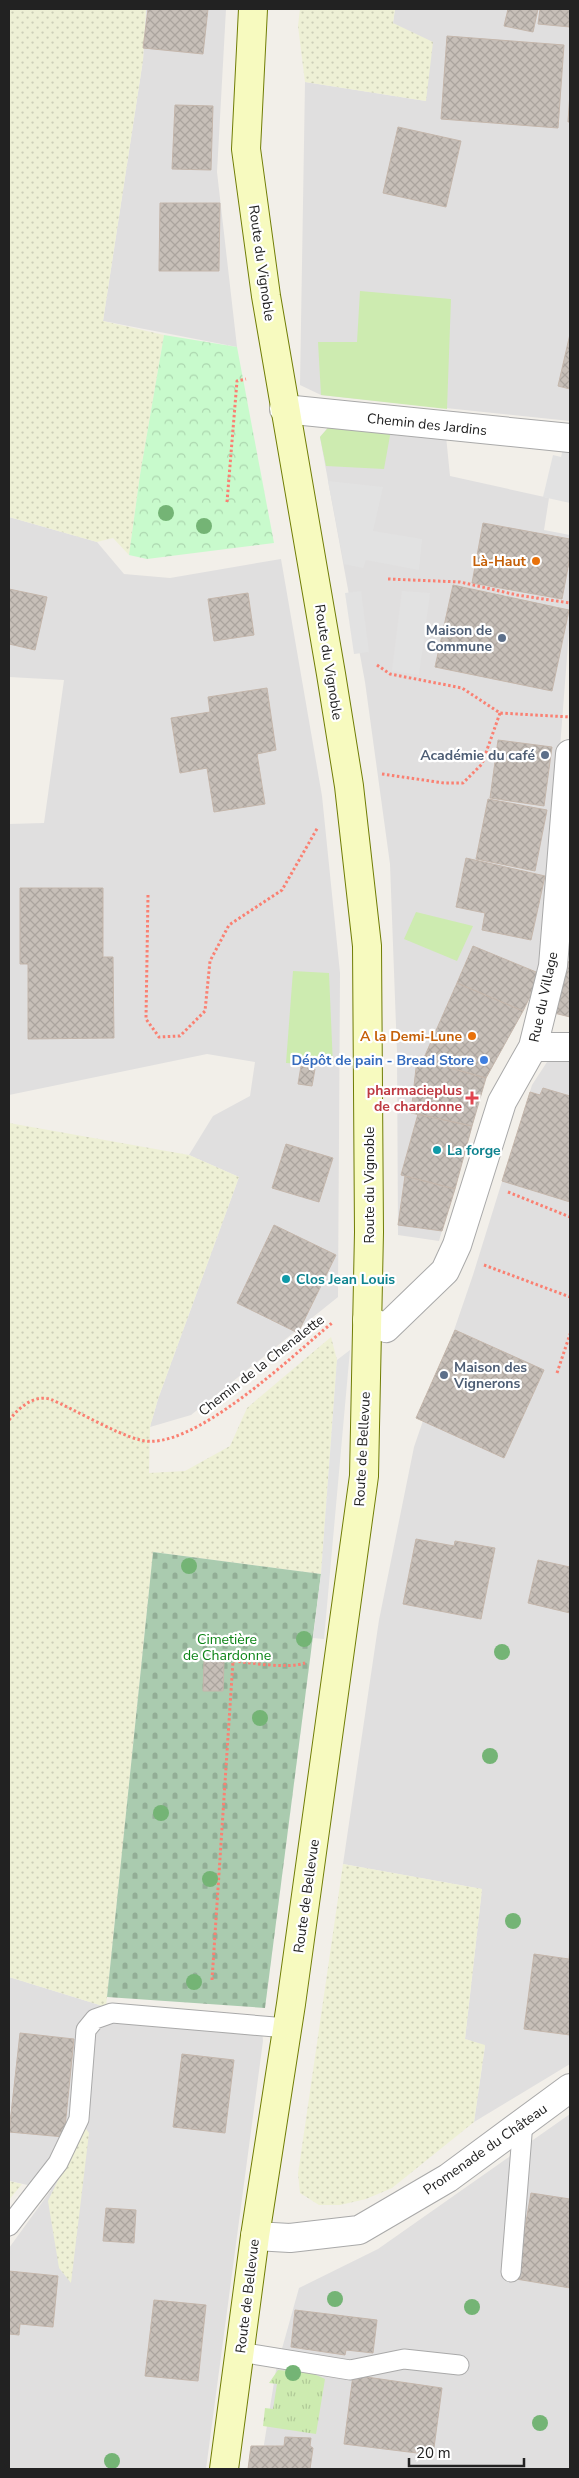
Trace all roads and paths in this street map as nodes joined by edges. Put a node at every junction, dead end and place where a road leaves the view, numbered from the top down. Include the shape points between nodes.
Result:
1 (253, 9) edge
2 (252, 378) dead end
3 (284, 410) junction
4 (570, 438) edge
5 (227, 502) dead end
6 (388, 578) dead end
7 (570, 603) edge
8 (377, 664) dead end
9 (500, 713) junction
10 (570, 718) edge
11 (570, 754) edge
12 (379, 774) dead end
13 (319, 825) dead end
14 (148, 895) dead end
15 (533, 1047) junction
16 (570, 1047) edge
17 (505, 1191) dead end
18 (570, 1217) edge
19 (481, 1264) dead end
20 (570, 1297) edge
21 (367, 1320) junction
22 (570, 1334) edge
23 (557, 1373) dead end
24 (9, 1420) edge
25 (306, 1662) dead end
26 (212, 1980) dead end
27 (287, 2028) junction
28 (570, 2088) edge
29 (523, 2122) junction
30 (9, 2226) edge
31 (255, 2236) junction
32 (511, 2272) dead end
33 (240, 2352) junction
34 (458, 2366) dead end
35 (224, 2469) edge

1 - 3 street, Route du Vignoble via 246,149
2 - 5 path via 237,381
3 - 4 street, Chemin des Jardins
3 - 21 street, Route du Vignoble via 332,674 349,786 367,946
6 - 7 path via 460,582
8 - 9 path via 390,674 462,688
9 - 10 path
9 - 12 path via 482,764 463,782 444,783
11 - 15 street, Rue du Village via 553,966
13 - 14 path via 282,890 230,925 210,960 205,1011 180,1036 158,1037 146,1020
15 - 16 street
15 - 21 street, Rue du Village via 502,1102 457,1246 445,1271 386,1328
17 - 18 path
19 - 20 path
21 - 24 path, Chemin de la Chenalette via 334,1322 222,1412 198,1428 160,1442 140,1440 40,1396
21 - 27 street, Route de Bellevue via 364,1476
22 - 23 path
25 - 26 path via 299,1665 233,1661
27 - 30 lane via 112,2013 95,2019 86,2030 79,2119 58,2164
27 - 31 street, Route de Bellevue
28 - 29 street, Promenade du Château
29 - 31 street, Promenade du Château via 448,2178 359,2230 290,2238
29 - 32 lane
31 - 33 street, Route de Bellevue
33 - 34 lane via 350,2370 404,2359
33 - 35 street, Route de Bellevue

